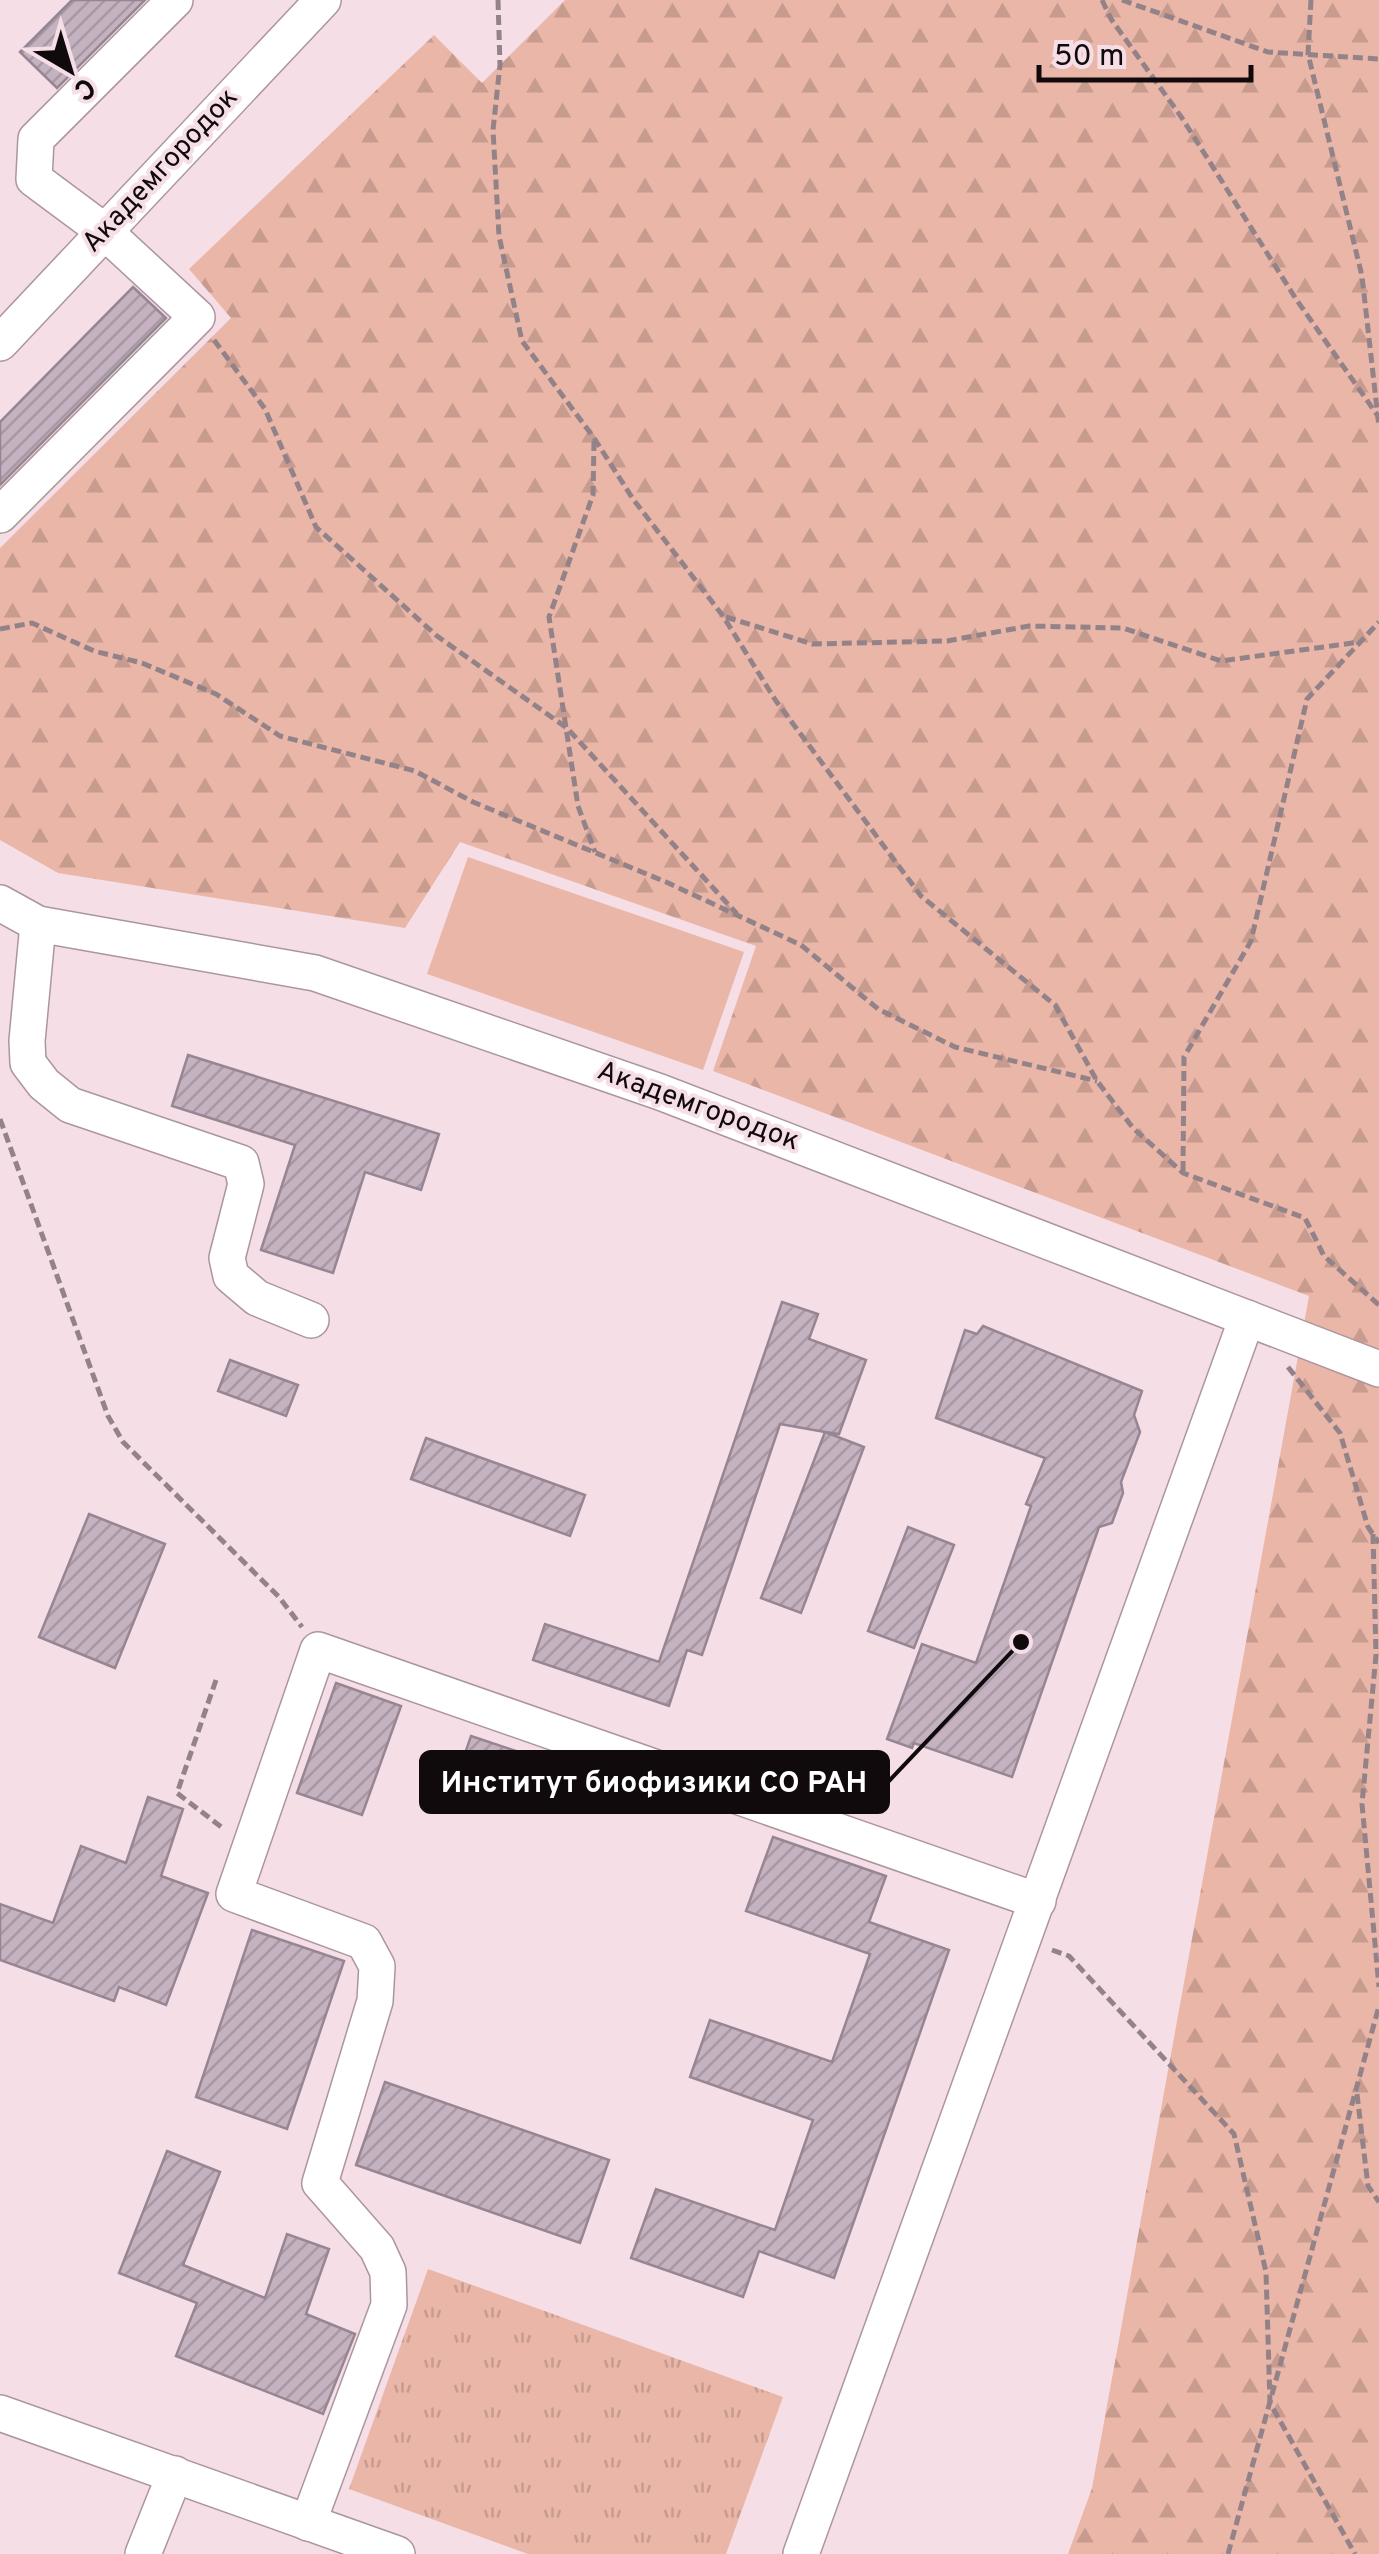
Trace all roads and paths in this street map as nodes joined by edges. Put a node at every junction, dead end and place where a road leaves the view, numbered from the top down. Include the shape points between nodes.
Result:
1 (174, 0) edge
2 (322, 0) edge
3 (498, 0) edge
4 (1102, 0) edge
5 (1122, 0) edge
6 (1311, 0) edge
7 (1308, 54) junction
8 (1379, 59) edge
9 (104, 231) junction
10 (196, 317) junction
11 (0, 343) edge
12 (1378, 416) edge
13 (1379, 427) edge
14 (594, 438) junction
15 (0, 515) edge
16 (723, 616) junction
17 (1379, 622) edge
18 (0, 628) edge
19 (1360, 642) junction
20 (567, 728) junction
21 (595, 853) junction
22 (0, 903) edge
23 (739, 916) junction
24 (38, 924) junction
25 (1097, 1081) junction
26 (0, 1120) edge
27 (1183, 1172) junction
28 (1379, 1305) edge
29 (1248, 1318) junction
30 (311, 1320) dead end
31 (1281, 1359) dead end
32 (1379, 1369) edge
33 (1373, 1534) junction
34 (1379, 1542) edge
35 (318, 1650) junction
36 (216, 1680) dead end
37 (230, 1834) dead end
38 (1038, 1901) junction
39 (1038, 1946) dead end
40 (1379, 1987) edge
41 (1379, 2006) edge
42 (1356, 2091) junction
43 (1379, 2202) edge
44 (1270, 2403) junction
45 (0, 2412) edge
46 (175, 2474) junction
47 (308, 2524) junction
48 (143, 2554) edge
49 (397, 2554) edge
50 (801, 2554) edge
51 (1228, 2554) edge
52 (1355, 2554) edge

1 - 9 street via 36,139 34,179
2 - 9 street, Академгородок
3 - 14 path via 493,130 499,236 510,288 522,340
4 - 12 path
5 - 7 path via 1268,52
6 - 7 path
7 - 8 path
7 - 12 path via 1362,276
9 - 10 street
9 - 11 street, Академгородок
10 - 15 street
10 - 20 path via 266,408 316,527 437,636
12 - 13 path
14 - 16 path
14 - 20 path via 592,495 549,616
16 - 19 path via 812,644 947,640 1029,626 1123,628 1221,661
16 - 25 path via 776,700 921,896 1056,1005
17 - 19 path
18 - 21 path via 32,623 94,651 142,663 216,694 280,736 415,771
19 - 27 path via 1307,699 1251,940 1184,1058
20 - 21 path via 578,806
20 - 23 path
21 - 23 path
22 - 24 street, Академгородок
23 - 25 path via 801,945 878,1010 954,1047
24 - 29 street, Академгородок via 314,973 678,1098
24 - 30 street via 28,1063 70,1105 241,1163 246,1184 227,1258 231,1276 257,1298
25 - 27 path via 1134,1128
26 - 35 path via 123,1442 279,1597
27 - 28 path via 1305,1218 1324,1256
29 - 32 street, Академгородок
29 - 38 street
31 - 33 path via 1340,1433
33 - 34 path
33 - 40 path via 1376,1655 1362,1804
35 - 38 street
35 - 47 street via 234,1894 364,1942 377,1966 375,2000 320,2183 377,2248 388,2272 389,2306
36 - 37 path via 177,1793
38 - 50 street
39 - 44 path via 1069,1956 1234,2134 1266,2272
41 - 42 path
42 - 43 path via 1368,2186
42 - 44 path
44 - 51 path
44 - 52 path
45 - 46 street
46 - 47 street
46 - 48 street
47 - 49 street

